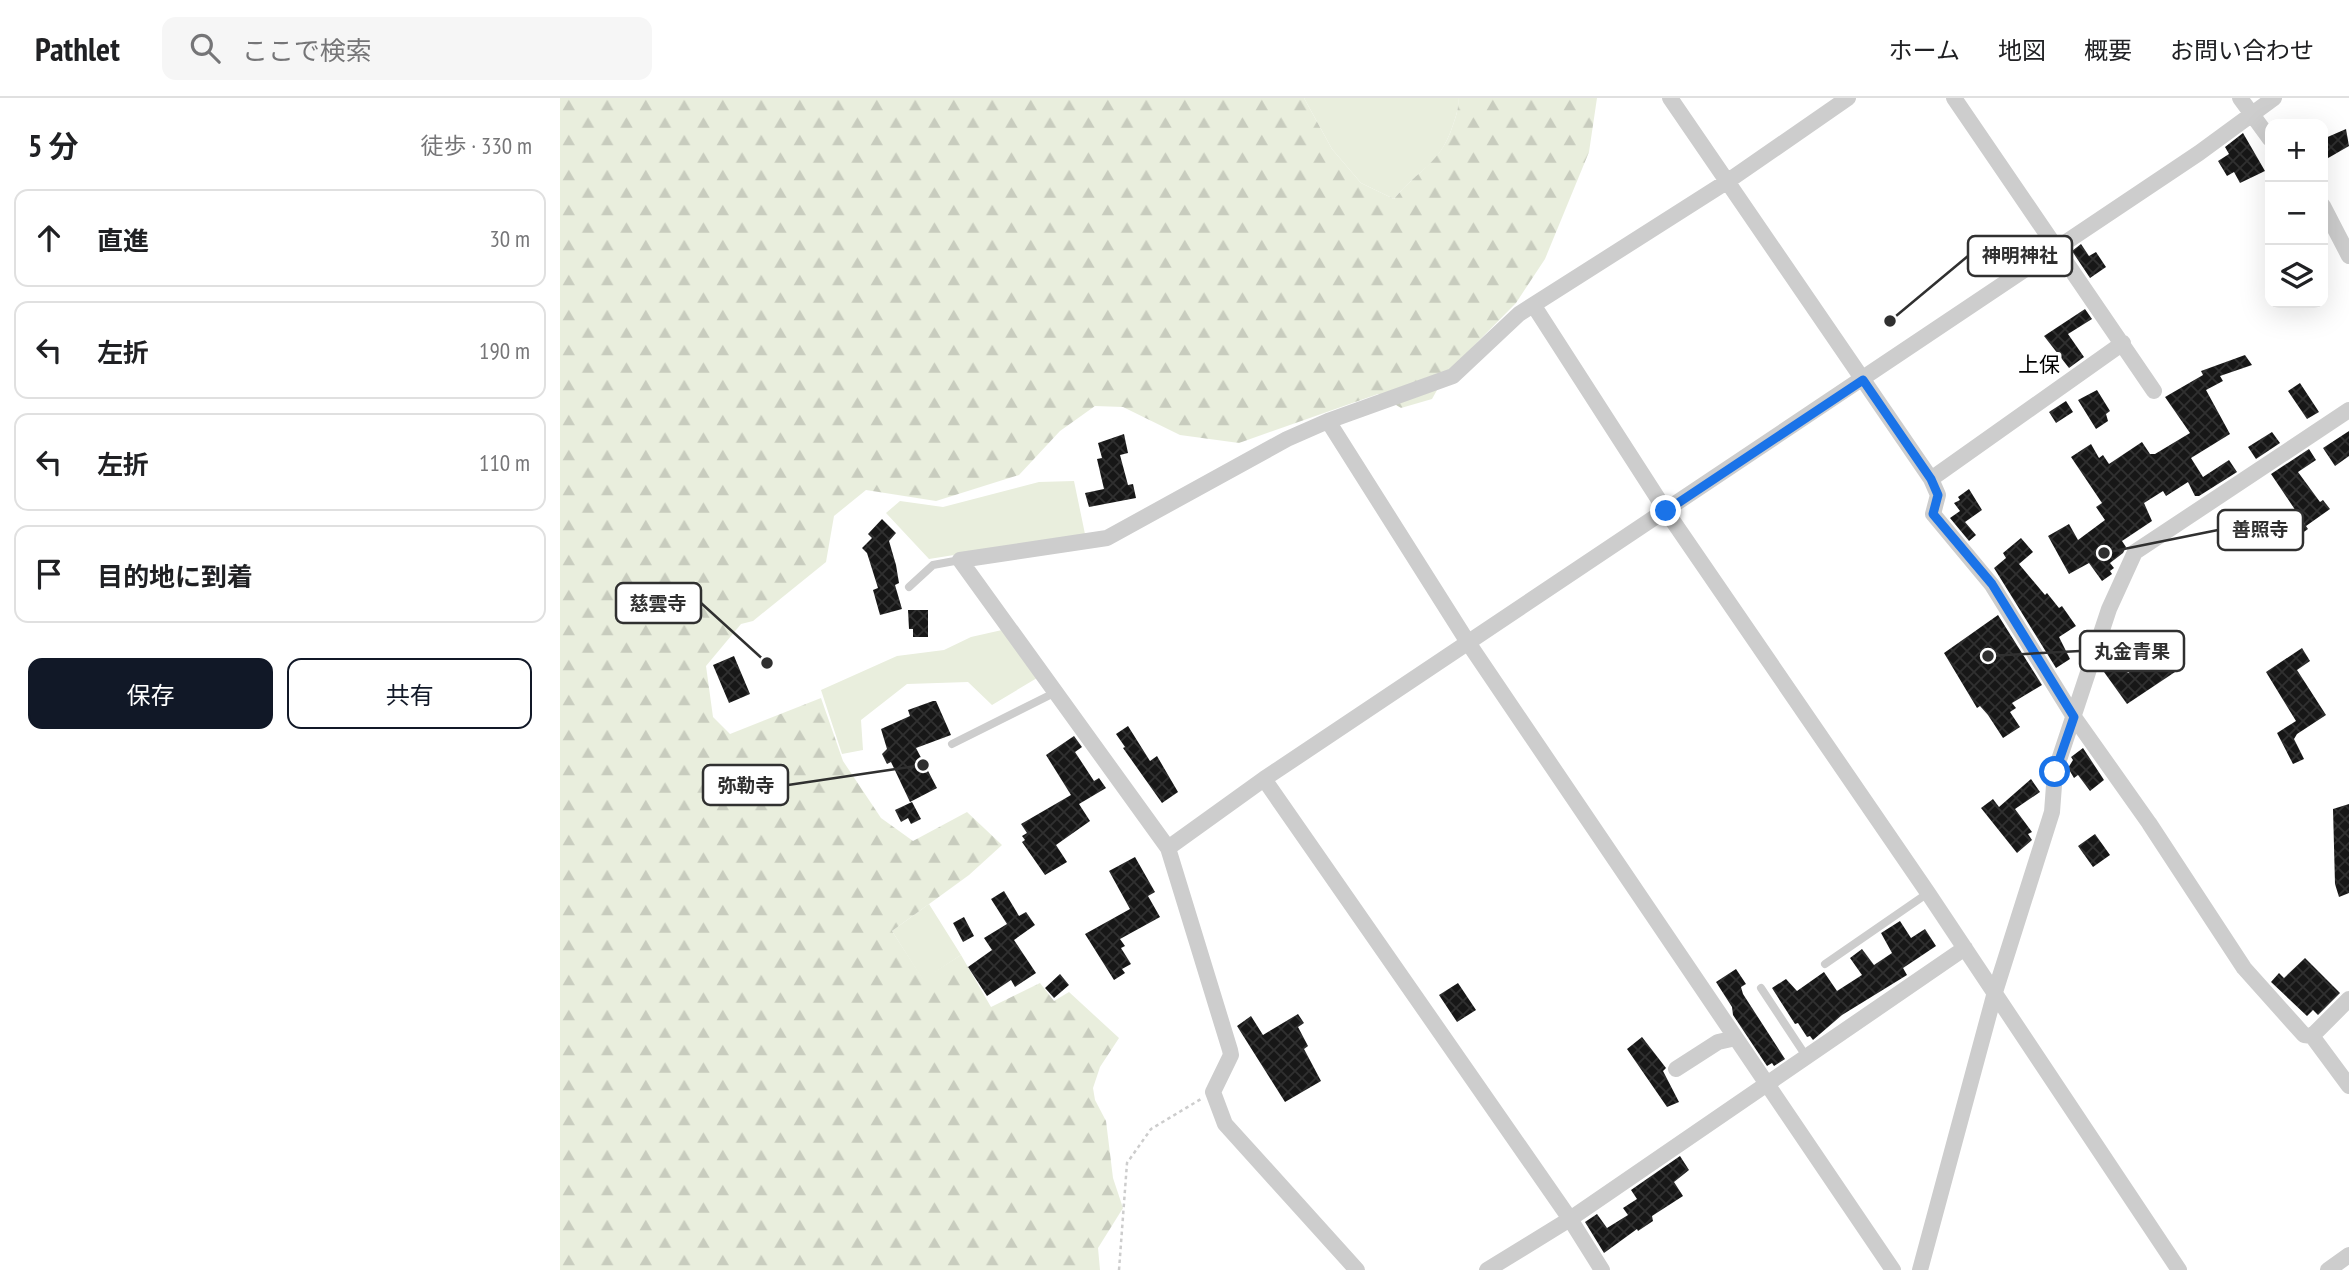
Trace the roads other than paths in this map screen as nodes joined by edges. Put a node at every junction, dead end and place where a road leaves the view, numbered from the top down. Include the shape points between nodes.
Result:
1 (1670, 98) edge
2 (1848, 98) edge
3 (1954, 98) edge
4 (2240, 98) edge
5 (2274, 98) edge
6 (2251, 114) junction
7 (2265, 132) edge
8 (1728, 181) junction
9 (2328, 216) edge
10 (2056, 248) junction
11 (2349, 256) edge
12 (1534, 306) junction
13 (2123, 344) junction
14 (1863, 380) junction
15 (2154, 391) dead end
16 (2349, 410) edge
17 (1328, 421) junction
18 (1931, 479) junction
19 (1666, 511) junction
20 (960, 560) junction
21 (909, 587) dead end
22 (1469, 644) junction
23 (1058, 692) junction
24 (2074, 717) junction
25 (952, 744) dead end
26 (1264, 779) junction
27 (1168, 848) junction
28 (1928, 893) junction
29 (1965, 948) junction
30 (1825, 964) dead end
31 (1761, 988) dead end
32 (1995, 992) junction
33 (2349, 999) edge
34 (2312, 1036) junction
35 (1736, 1038) junction
36 (1806, 1056) junction
37 (1676, 1069) dead end
38 (1766, 1086) junction
39 (2349, 1086) edge
40 (1570, 1219) junction
41 (2349, 1255) edge
42 (1357, 1270) edge
43 (1487, 1270) edge
44 (1602, 1270) edge
45 (1893, 1270) edge
46 (1920, 1270) edge
47 (2179, 1270) edge
48 (2328, 1270) edge

1 - 8 street
2 - 8 street
3 - 10 street
4 - 6 street
5 - 6 street
6 - 7 street
6 - 10 street
8 - 12 street
8 - 14 street
9 - 11 street
10 - 13 street
10 - 14 street
12 - 17 street via 1519,314 1453,376
12 - 19 street
13 - 15 street
13 - 18 street
14 - 18 street
14 - 19 street
16 - 24 street via 2135,552 2109,608
17 - 20 street via 1107,538
17 - 22 street
18 - 24 street via 1938,495 1933,514 1992,584
19 - 22 street
19 - 28 street
20 - 21 lane via 933,565
20 - 23 street
22 - 26 street
22 - 35 street
23 - 25 lane
23 - 27 street
24 - 32 street via 2055,772 2052,813
24 - 34 street via 2244,968 2304,1035
26 - 27 street
26 - 40 street
27 - 42 street via 1230,1050 1213,1092 1224,1124
28 - 29 street
28 - 30 lane
29 - 32 street
29 - 36 street
31 - 36 lane
32 - 46 street
32 - 47 street
33 - 34 street
34 - 39 street
35 - 37 street via 1718,1042
35 - 38 street
36 - 38 street
38 - 40 street
38 - 45 street
40 - 43 street
40 - 44 street
41 - 48 street

